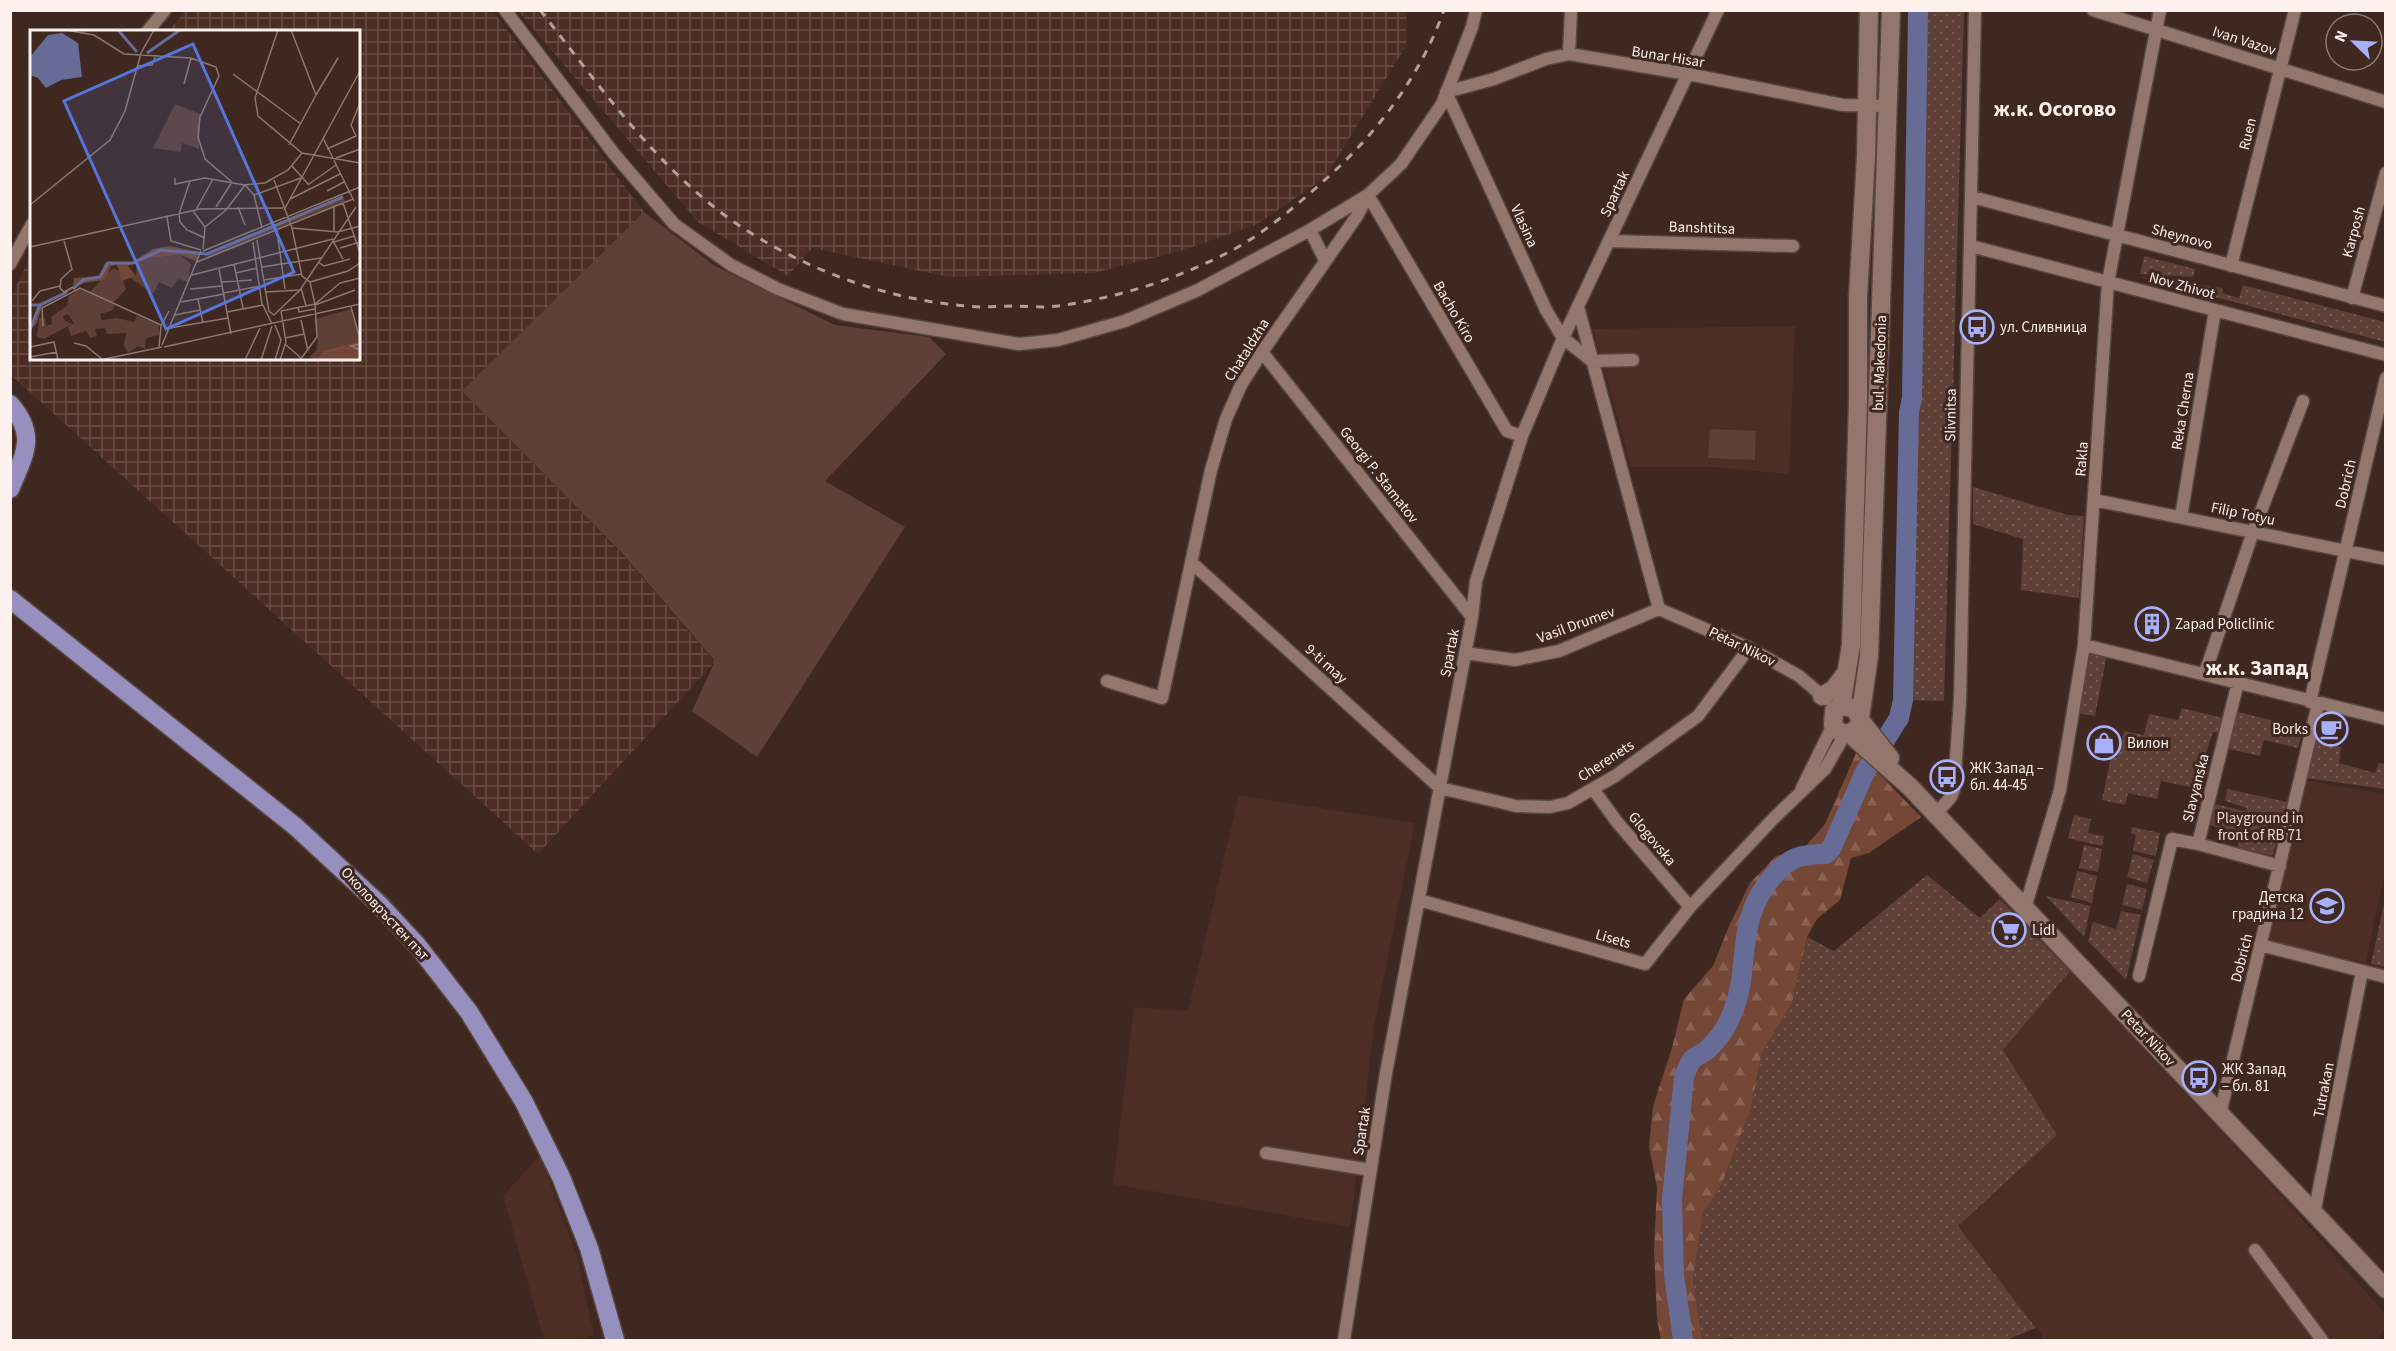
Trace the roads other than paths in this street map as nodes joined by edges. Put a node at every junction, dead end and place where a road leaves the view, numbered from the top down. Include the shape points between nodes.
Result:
1 (165, 10) edge
2 (505, 10) edge
3 (1476, 10) edge
4 (1572, 10) edge
5 (1718, 10) edge
6 (1869, 10) edge
7 (1891, 10) edge
8 (1975, 10) edge
9 (2093, 10) edge
10 (2160, 10) edge
11 (2295, 10) edge
12 (2156, 29) junction
13 (149, 30) edge
14 (1569, 54) junction
15 (2280, 68) junction
16 (1688, 74) junction
17 (1446, 92) junction
18 (2385, 102) edge
19 (1867, 106) junction
20 (1888, 106) junction
21 (2385, 173) edge
22 (1368, 195) junction
23 (1972, 197) junction
24 (30, 228) edge
25 (1310, 230) junction
26 (2117, 236) junction
27 (1610, 241) junction
28 (1793, 246) dead end
29 (1971, 246) junction
30 (1325, 260) junction
31 (10, 264) edge
32 (2230, 266) junction
33 (2108, 282) junction
34 (2352, 298) junction
35 (2385, 306) edge
36 (1578, 307) junction
37 (2215, 310) junction
38 (1563, 338) junction
39 (1262, 351) junction
40 (2385, 355) edge
41 (1633, 360) dead end
42 (1592, 361) junction
43 (2385, 378) edge
44 (2303, 401) dead end
45 (10, 404) edge
46 (1522, 436) junction
47 (10, 489) edge
48 (2094, 500) junction
49 (2181, 517) junction
50 (2253, 532) junction
51 (2346, 550) junction
52 (2385, 559) edge
53 (1191, 562) junction
54 (10, 598) edge
55 (1659, 609) junction
56 (1472, 617) junction
57 (2084, 645) junction
58 (1749, 648) junction
59 (1465, 653) junction
60 (1847, 672) junction
61 (2205, 674) junction
62 (1107, 681) dead end
63 (2238, 682) junction
64 (1821, 694) junction
65 (2314, 703) junction
66 (2385, 719) edge
67 (1844, 720) junction
68 (1440, 788) junction
69 (1593, 789) junction
70 (1936, 814) junction
71 (2198, 844) junction
72 (2280, 866) junction
73 (1419, 900) junction
74 (1689, 908) junction
75 (2025, 908) junction
76 (2260, 945) junction
77 (2362, 971) junction
78 (2139, 976) dead end
79 (2385, 976) edge
80 (2220, 1114) junction
81 (1266, 1153) dead end
82 (1371, 1170) junction
83 (2314, 1214) junction
84 (2255, 1250) dead end
85 (2385, 1289) edge
86 (615, 1341) edge
87 (1344, 1341) edge
88 (2322, 1341) edge

1 - 13 street
2 - 25 street via 615,155 674,224 731,265 778,289 843,314 1019,344 1058,340 1125,321 1198,290
3 - 17 street, Chataldzha
4 - 14 street
5 - 16 street, Spartak
6 - 19 street, bul. Makedonia
7 - 20 street, bul. Makedonia
8 - 23 street, Slivnitsa
9 - 12 street, Ivan Vazov
10 - 12 street, Rakla
11 - 15 street, Ruen
12 - 15 street, Ivan Vazov
12 - 26 street, Rakla
14 - 16 street, Bunar Hisar
14 - 17 street, Bunar Hisar
15 - 18 street, Ivan Vazov
15 - 32 street, Ruen
16 - 19 street, Bunar Hisar via 1843,105
16 - 27 street, Spartak
17 - 22 street, Chataldzha via 1401,164
17 - 38 street, Vlasina via 1546,310
19 - 20 street, Bunar Hisar
19 - 60 street, bul. Makedonia via 1858,287 1851,645
20 - 67 street, bul. Makedonia via 1869,656
21 - 34 street, Karposh
22 - 25 street
22 - 30 street, Chataldzha
22 - 46 street, Bacho Kiro via 1507,431
23 - 26 street, Sheynovo
23 - 29 street, Slivnitsa
24 - 31 street
25 - 30 street
26 - 32 street, Sheynovo
26 - 33 street, Rakla
27 - 28 street, Banshtitsa
27 - 36 street, Spartak
29 - 33 street, Nov Zhivot
29 - 70 street, Slivnitsa via 1959,722 1954,789
30 - 39 street, Chataldzha
32 - 34 street, Sheynovo
33 - 37 street, Nov Zhivot
33 - 48 street, Rakla
34 - 35 street, Sheynovo
36 - 38 street, Spartak
36 - 42 street
37 - 40 street, Nov Zhivot
37 - 49 street, Reka Cherna
38 - 42 street, Vlasina
38 - 46 street, Spartak
39 - 53 street, Chataldzha via 1226,419
39 - 56 street, Georgi P. Stamatov
41 - 42 street
42 - 55 street
43 - 51 street, Dobrich
44 - 50 street
45 - 47 main road via 23,421 27,440
46 - 56 street, Spartak via 1476,581
48 - 49 street, Filip Totyu
48 - 57 street, Rakla
49 - 50 street, Filip Totyu
50 - 51 street, Filip Totyu
50 - 61 street
51 - 52 street, Filip Totyu
51 - 65 street, Dobrich
53 - 62 street, Chataldzha via 1162,698
53 - 68 street, 9-ti may
54 - 86 main road, Околовръстен път via 296,826 417,945 469,1012 524,1102 561,1177 589,1248
55 - 58 street, Petar Nikov
55 - 59 street, Vasil Drumev via 1559,651 1515,660
56 - 59 street, Spartak
57 - 61 street
57 - 75 street, Rakla via 2060,790
58 - 64 street, Petar Nikov via 1799,676
58 - 69 street, Cherenets via 1698,716
59 - 68 street, Spartak
60 - 64 street via 1834,689
60 - 67 street, bul. Makedonia
61 - 63 street
63 - 65 street
63 - 71 street, Slavyanska
64 - 67 street, Petar Nikov
65 - 66 street
65 - 72 street, Dobrich
67 - 70 street, Petar Nikov
67 - 74 street, Lisets via 1800,792
68 - 69 street, Cherenets via 1516,806 1550,807 1568,803
68 - 73 street, Spartak
69 - 74 street, Glogovska
70 - 75 street, Petar Nikov
71 - 72 street
71 - 78 street, Slavyanska via 2172,839
72 - 76 street, Dobrich
73 - 74 street, Lisets via 1645,964
73 - 82 street, Spartak
75 - 80 street, Petar Nikov
76 - 77 street
76 - 80 street, Dobrich
77 - 79 street
77 - 83 street, Tutrakan
80 - 83 street, Petar Nikov
81 - 82 street
82 - 87 street, Spartak
83 - 85 street, Petar Nikov
84 - 88 street

